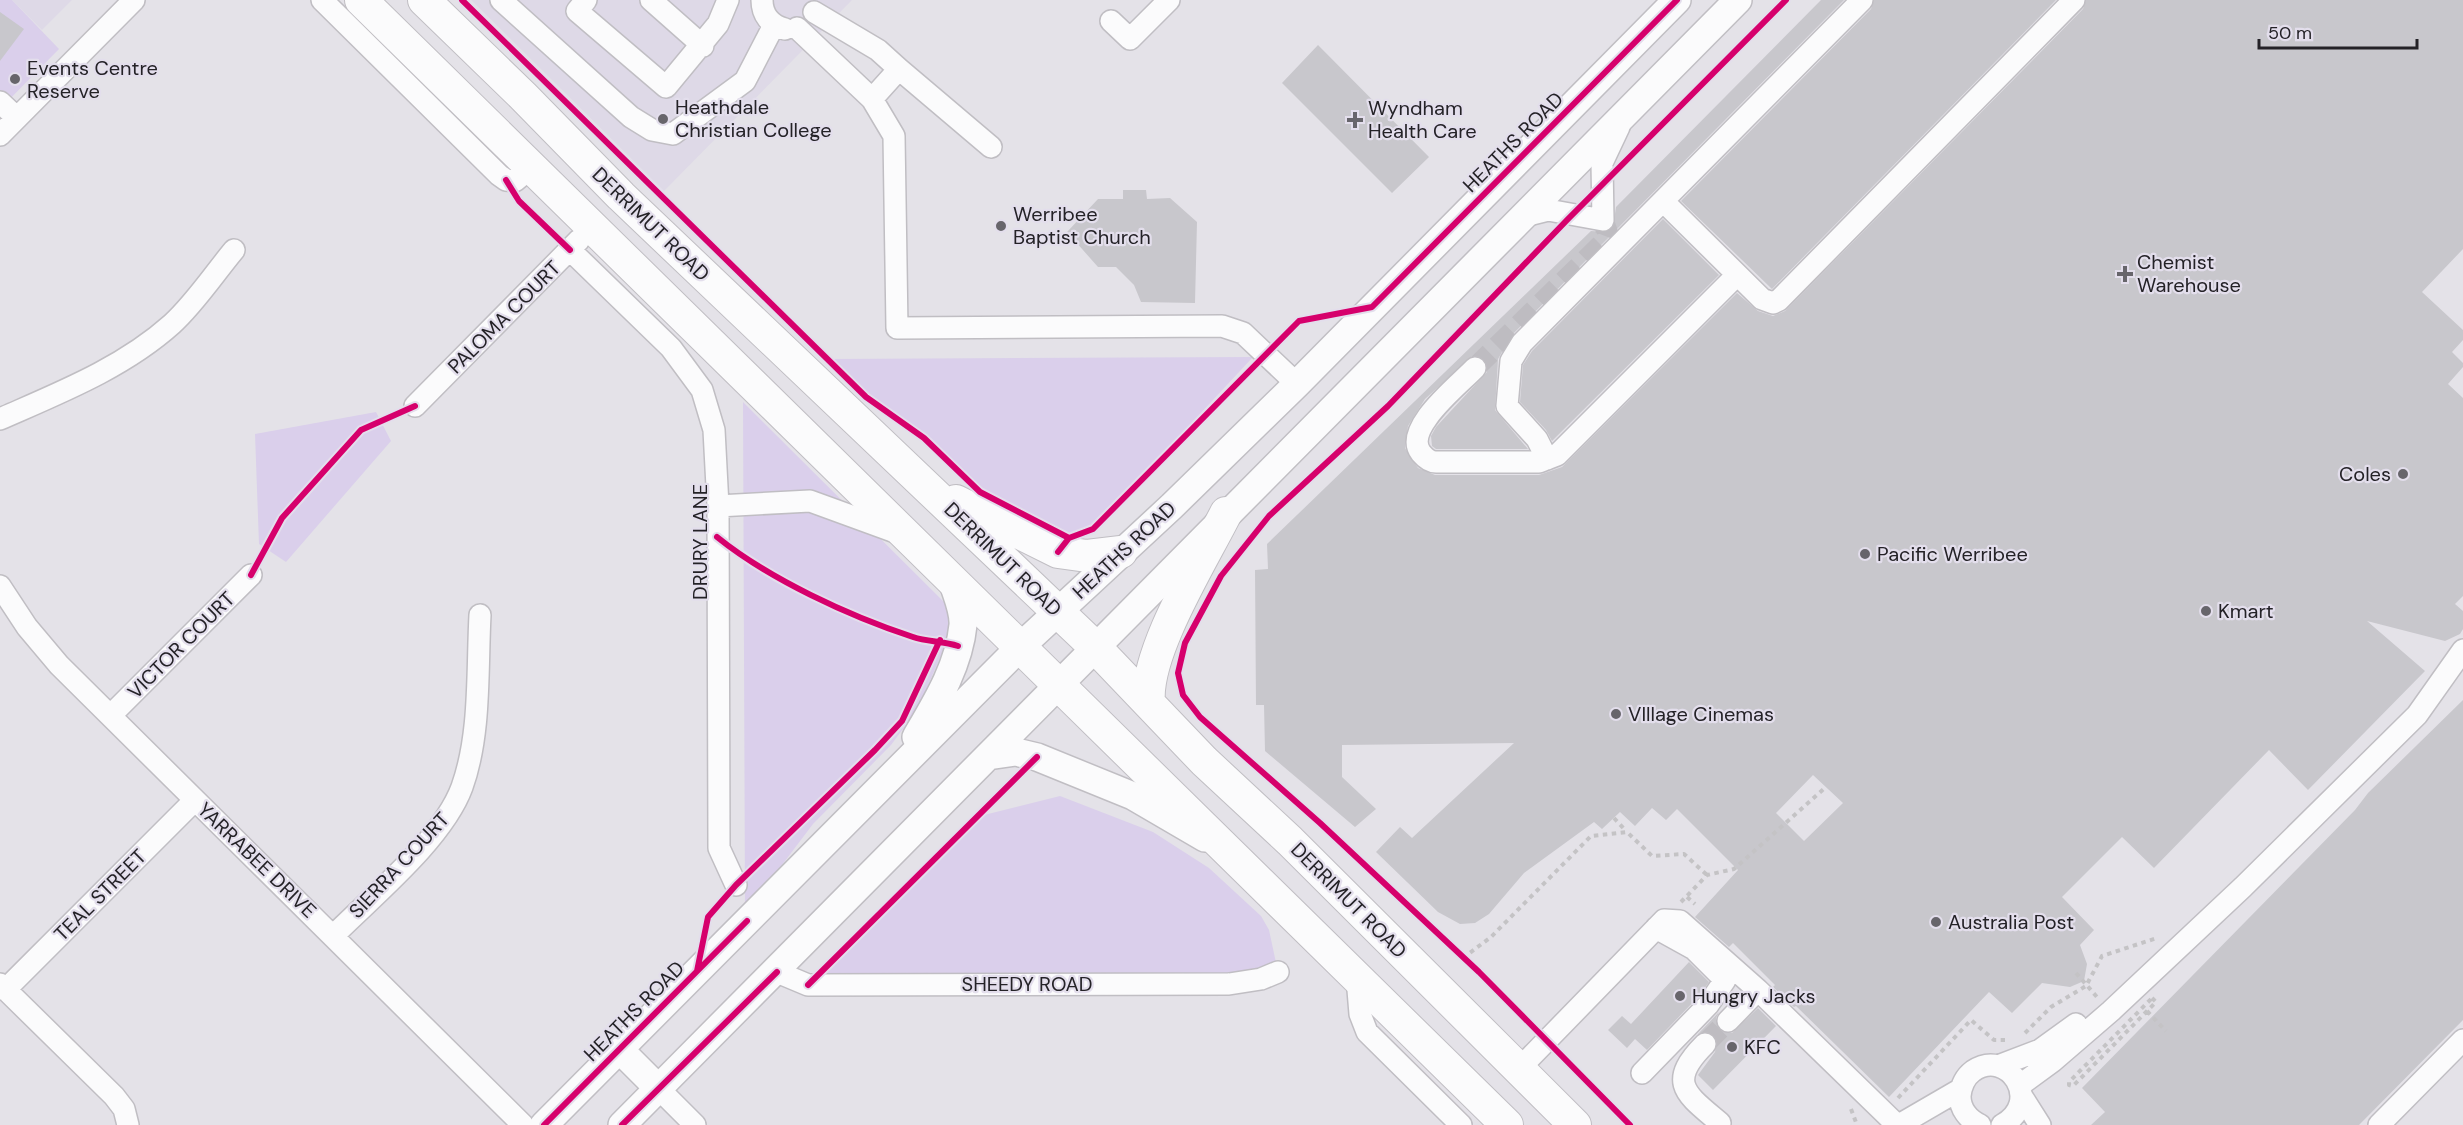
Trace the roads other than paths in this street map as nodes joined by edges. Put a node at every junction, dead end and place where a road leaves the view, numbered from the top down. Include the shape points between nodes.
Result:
1 (322, 0) edge
2 (361, 0) edge
3 (424, 0) edge
4 (501, 0) edge
5 (586, 0) edge
6 (651, 0) edge
7 (728, 0) edge
8 (1169, 0) edge
9 (1677, 0) edge
10 (1738, 0) edge
11 (1862, 0) edge
12 (2074, 0) edge
13 (758, 1) edge
14 (132, 3) edge
15 (815, 6) edge
16 (1112, 21) dead end
17 (774, 26) junction
18 (804, 35) junction
19 (703, 46) junction
20 (899, 69) junction
21 (523, 96) junction
22 (872, 99) junction
23 (0, 102) edge
24 (1627, 110) junction
25 (17, 118) junction
26 (0, 135) edge
27 (991, 147) dead end
28 (532, 167) junction
29 (621, 196) junction
30 (1663, 201) junction
31 (1524, 216) junction
32 (592, 226) junction
33 (234, 250) dead end
34 (570, 250) junction
35 (1737, 275) junction
36 (1378, 360) junction
37 (1475, 368) tunnel mouth
38 (1296, 384) junction
39 (416, 406) dead end
40 (0, 420) edge
41 (1547, 459) junction
42 (931, 489) junction
43 (718, 506) junction
44 (1226, 513) junction
45 (907, 536) junction
46 (1121, 552) junction
47 (251, 575) dead end
48 (952, 580) junction
49 (0, 586) edge
50 (1059, 612) junction
51 (480, 615) dead end
52 (1020, 647) junction
53 (1095, 647) junction
54 (2463, 650) edge
55 (1059, 684) junction
56 (1149, 703) junction
57 (111, 715) junction
58 (988, 756) junction
59 (897, 770) junction
60 (195, 800) junction
61 (1227, 850) junction
62 (736, 885) dead end
63 (1660, 924) junction
64 (334, 935) junction
65 (2172, 941) junction
66 (777, 972) junction
67 (1278, 972) dead end
68 (1357, 978) junction
69 (3, 987) edge
70 (1758, 990) junction
71 (1728, 1021) tunnel mouth
72 (2463, 1040) edge
73 (1705, 1044) tunnel mouth
74 (619, 1049) junction
75 (1998, 1066) junction
76 (1519, 1070) junction
77 (1642, 1073) dead end
78 (658, 1088) junction
79 (1961, 1089) junction
80 (2020, 1090) junction
81 (1893, 1121) edge
82 (1720, 1123) dead end
83 (128, 1125) edge
84 (134, 1125) edge
85 (523, 1125) edge
86 (544, 1125) edge
87 (622, 1125) edge
88 (695, 1125) edge
89 (1461, 1125) edge
90 (1507, 1125) edge
91 (1575, 1125) edge
92 (1980, 1125) edge
93 (2003, 1125) edge
94 (2040, 1125) edge
95 (2379, 1125) edge

1 - 28 street via 499,175 515,181
2 - 28 highway
3 - 21 highway, DERRIMUT ROAD
4 - 17 street via 631,117 652,130 674,134 745,81
5 - 19 street via 577,11 666,87
6 - 19 street
7 - 19 street
8 - 16 street via 1130,39
9 - 38 main road, HEATHS ROAD
10 - 24 main road
11 - 30 street
12 - 35 street via 1779,300 1773,303 1762,299
13 - 17 street
14 - 25 street
15 - 18 street
15 - 20 street
17 - 18 street
18 - 22 street
20 - 22 street
20 - 27 street
21 - 28 highway via 542,144
21 - 29 highway, DERRIMUT ROAD
22 - 38 street via 894,136 897,328 1222,326 1243,333
23 - 25 street
24 - 31 main road
24 - 31 street via 1602,163 1603,220 1548,210
25 - 26 street
28 - 32 highway
29 - 32 highway
29 - 42 highway, DERRIMUT ROAD
30 - 35 street
30 - 41 street via 1522,343 1511,361 1507,406 1537,439
31 - 36 main road
32 - 34 street, PALOMA COURT
32 - 45 highway
33 - 40 street via 174,323 141,350 68,390
34 - 39 street, PALOMA COURT
34 - 43 street, DRURY LANE via 671,348 702,390 714,430
35 - 41 street via 1564,448
36 - 38 main road via 1329,390 1311,391
36 - 44 main road
37 - 41 street via 1420,425 1416,441 1422,455 1430,462
38 - 46 main road, HEATHS ROAD
42 - 46 highway via 1058,552 1087,556
42 - 50 highway, DERRIMUT ROAD
43 - 45 street, DRURY LANE via 810,501
43 - 62 street, DRURY LANE via 719,848
44 - 53 main road
44 - 56 highway via 1172,621 1154,666
45 - 48 highway
46 - 50 main road, HEATHS ROAD
47 - 57 street, VICTOR COURT
48 - 52 highway
48 - 59 main road via 963,624 955,659 938,699
49 - 57 street, YARRABEE DRIVE via 59,665
50 - 52 main road, HEATHS ROAD
50 - 53 highway, DERRIMUT ROAD
51 - 64 street, SIERRA COURT via 472,748 462,788 444,821
52 - 55 highway
52 - 59 main road, HEATHS ROAD
53 - 55 main road
53 - 56 highway, DERRIMUT ROAD
54 - 65 street via 2417,715 2243,887
55 - 58 main road
55 - 61 highway
56 - 76 highway, DERRIMUT ROAD
57 - 60 street, YARRABEE DRIVE
58 - 61 main road via 1016,752 1037,757 1133,796
58 - 66 main road
59 - 74 main road, HEATHS ROAD
60 - 64 street, YARRABEE DRIVE
60 - 69 street, TEAL STREET
61 - 68 highway
63 - 70 street via 1680,921 1690,927
63 - 76 street
63 - 77 street via 1694,949 1725,980 1708,1005
64 - 85 street, YARRABEE DRIVE
65 - 75 street via 2137,967 2068,1032 2040,1050
65 - 80 street via 2070,1047
66 - 67 street, SHEEDY ROAD via 808,984 1229,984
66 - 78 main road
68 - 89 street via 1360,1014 1367,1032
68 - 90 highway
69 - 83 street via 114,1096 124,1109
70 - 71 street
70 - 81 street
72 - 95 street
73 - 82 street via 1690,1058 1682,1082 1688,1095
74 - 78 main road
74 - 86 main road, HEATHS ROAD
75 - 79 street via 1971,1073
75 - 80 street via 2011,1073
76 - 91 highway, DERRIMUT ROAD
78 - 87 main road
78 - 88 street
79 - 81 street
79 - 92 street via 1966,1115
80 - 93 street via 2017,1113
80 - 94 street
83 - 84 street

